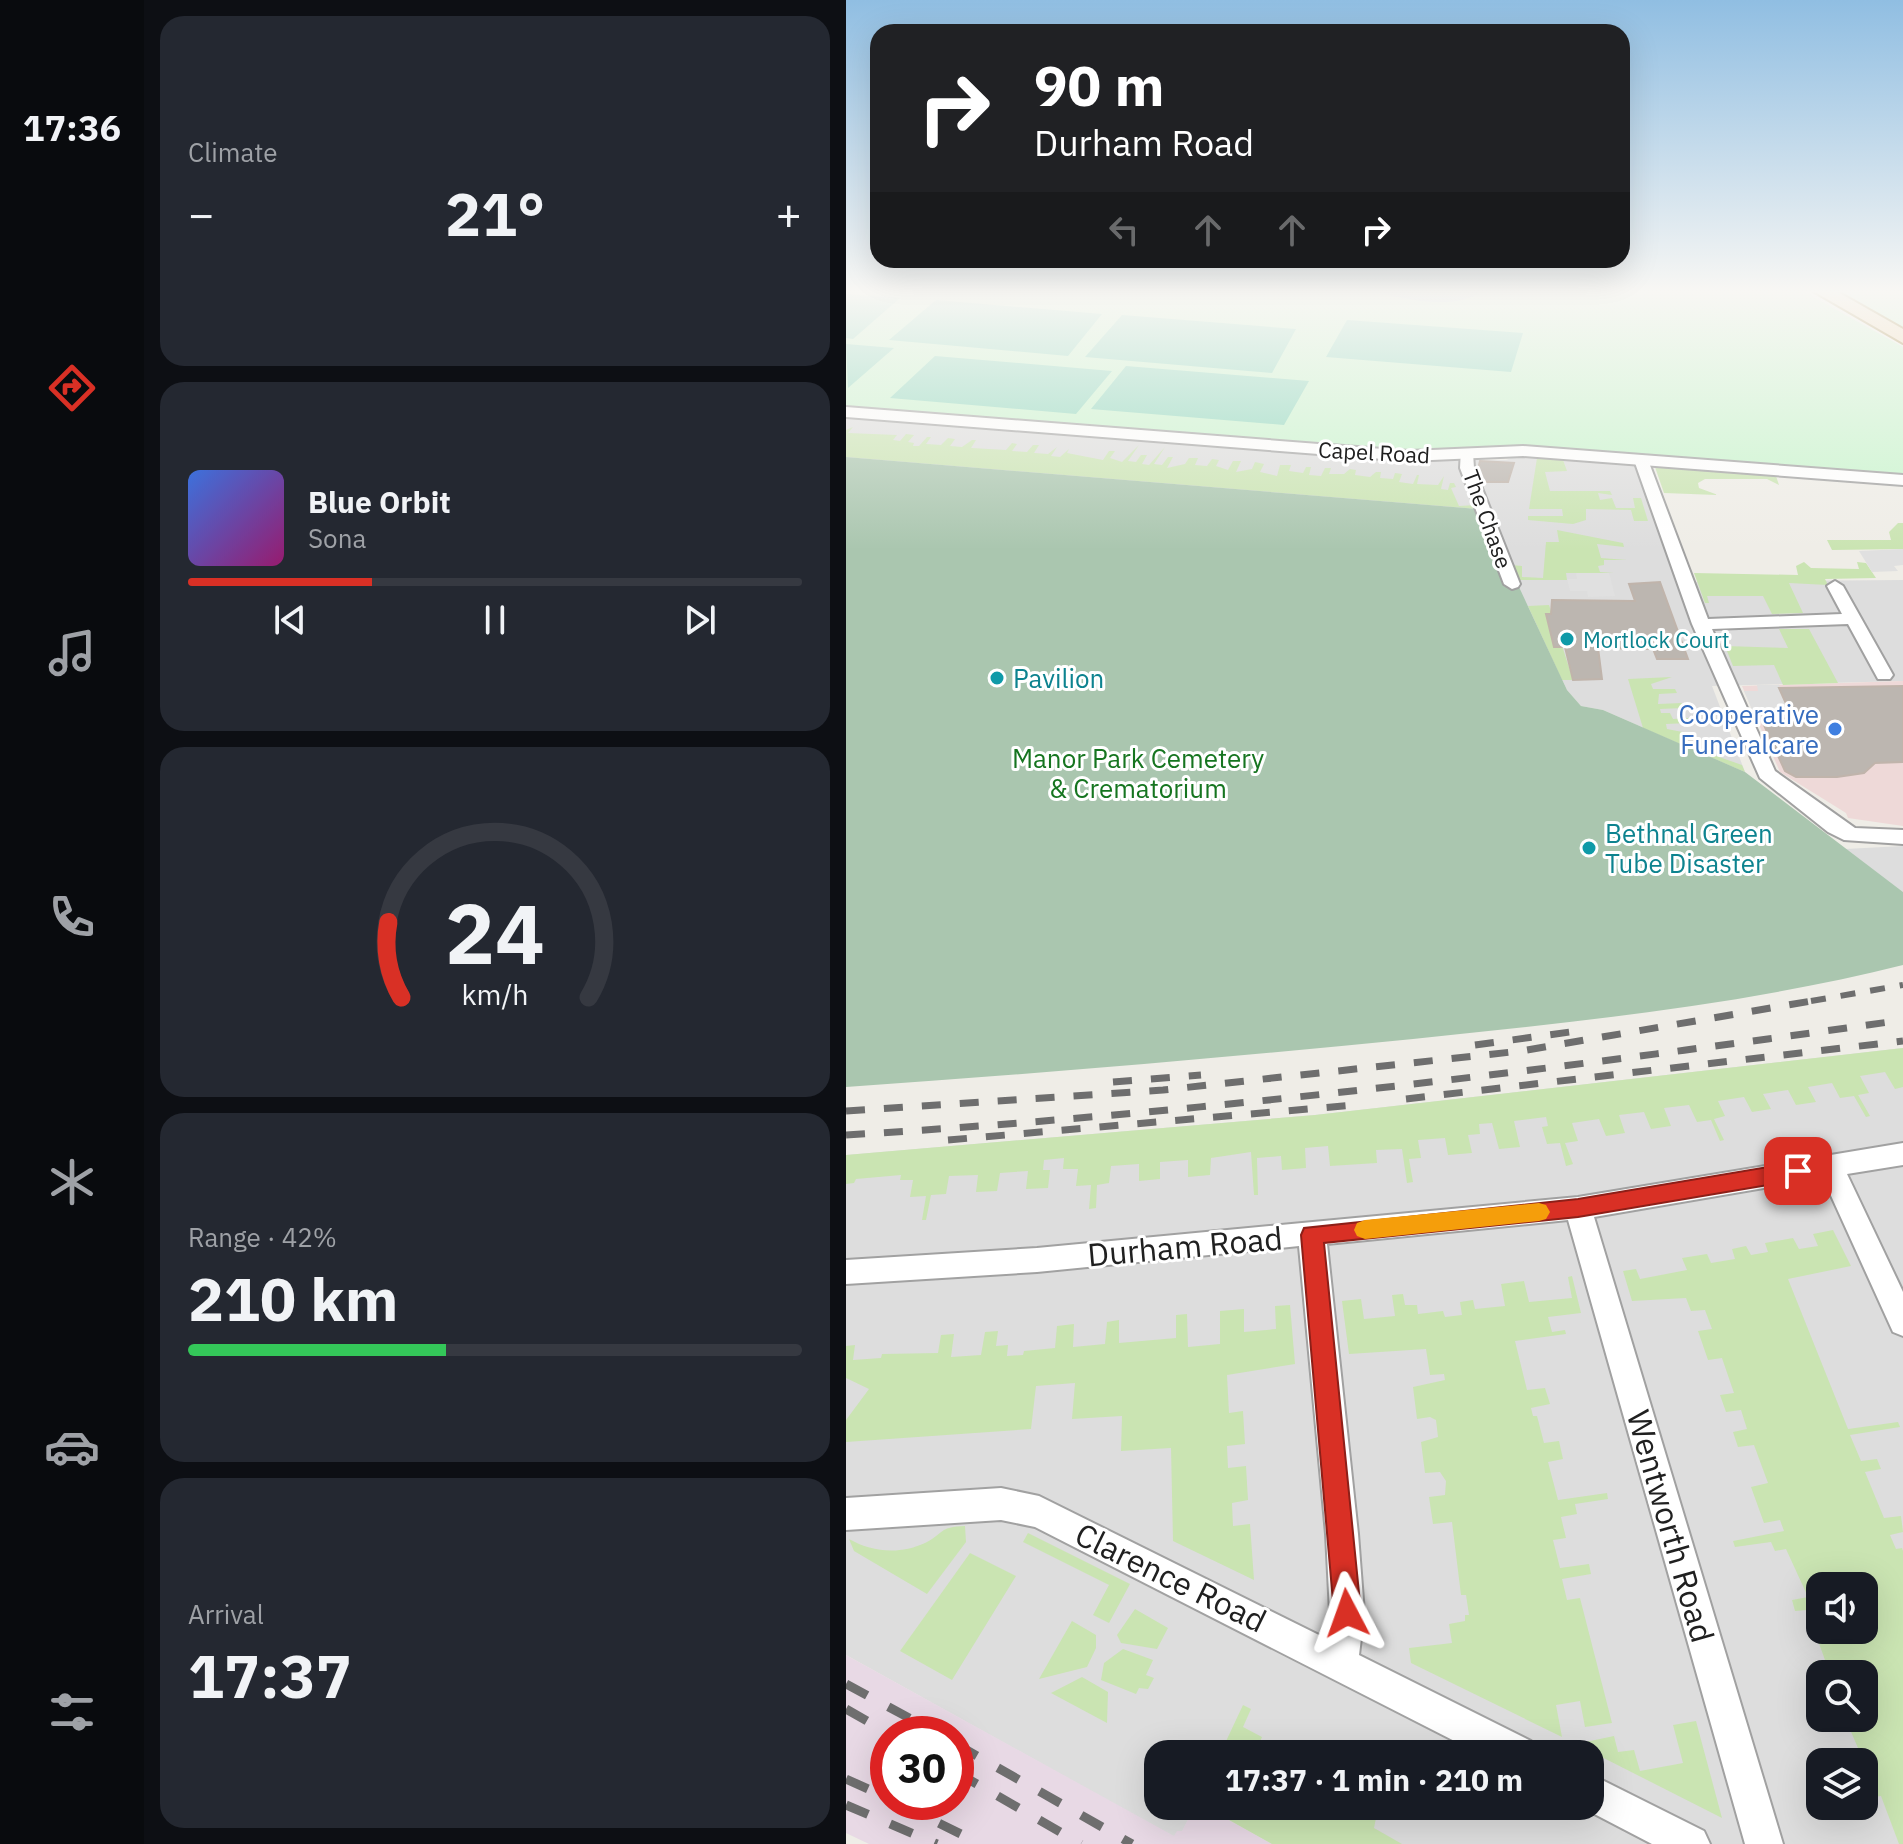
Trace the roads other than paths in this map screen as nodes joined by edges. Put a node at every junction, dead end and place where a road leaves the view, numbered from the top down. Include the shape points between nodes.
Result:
1 (846, 412) edge
2 (1466, 453) junction
3 (1641, 460) junction
4 (1903, 480) edge
5 (1512, 584) dead end
6 (1835, 586) dead end
7 (1854, 619) junction
8 (1701, 624) junction
9 (1884, 675) dead end
10 (1903, 837) edge
11 (1903, 1154) edge
12 (1830, 1166) junction
13 (1578, 1208) junction
14 (1312, 1235) junction
15 (846, 1272) edge
16 (1903, 1323) edge
17 (846, 1514) edge
18 (1341, 1662) junction
19 (1491, 1740) edge
20 (1604, 1799) edge
21 (1691, 1844) edge
22 (1764, 1844) edge

1 - 2 street, Capel Road via 1409,456
2 - 3 street, Capel Road via 1523,451
2 - 5 street, The Chase via 1467,468
3 - 4 street, Capel Road
3 - 8 street
6 - 7 street
7 - 8 street
7 - 9 street
8 - 10 street via 1767,774 1851,835
11 - 12 street, Durham Road
12 - 13 street, Durham Road
12 - 16 street
13 - 14 street, Durham Road
13 - 22 street, Wentworth Road
14 - 15 street, Durham Road
14 - 18 street via 1342,1534 1347,1613
17 - 18 street, Clarence Road via 1001,1504 1039,1512
18 - 19 street, Clarence Road
20 - 21 street

